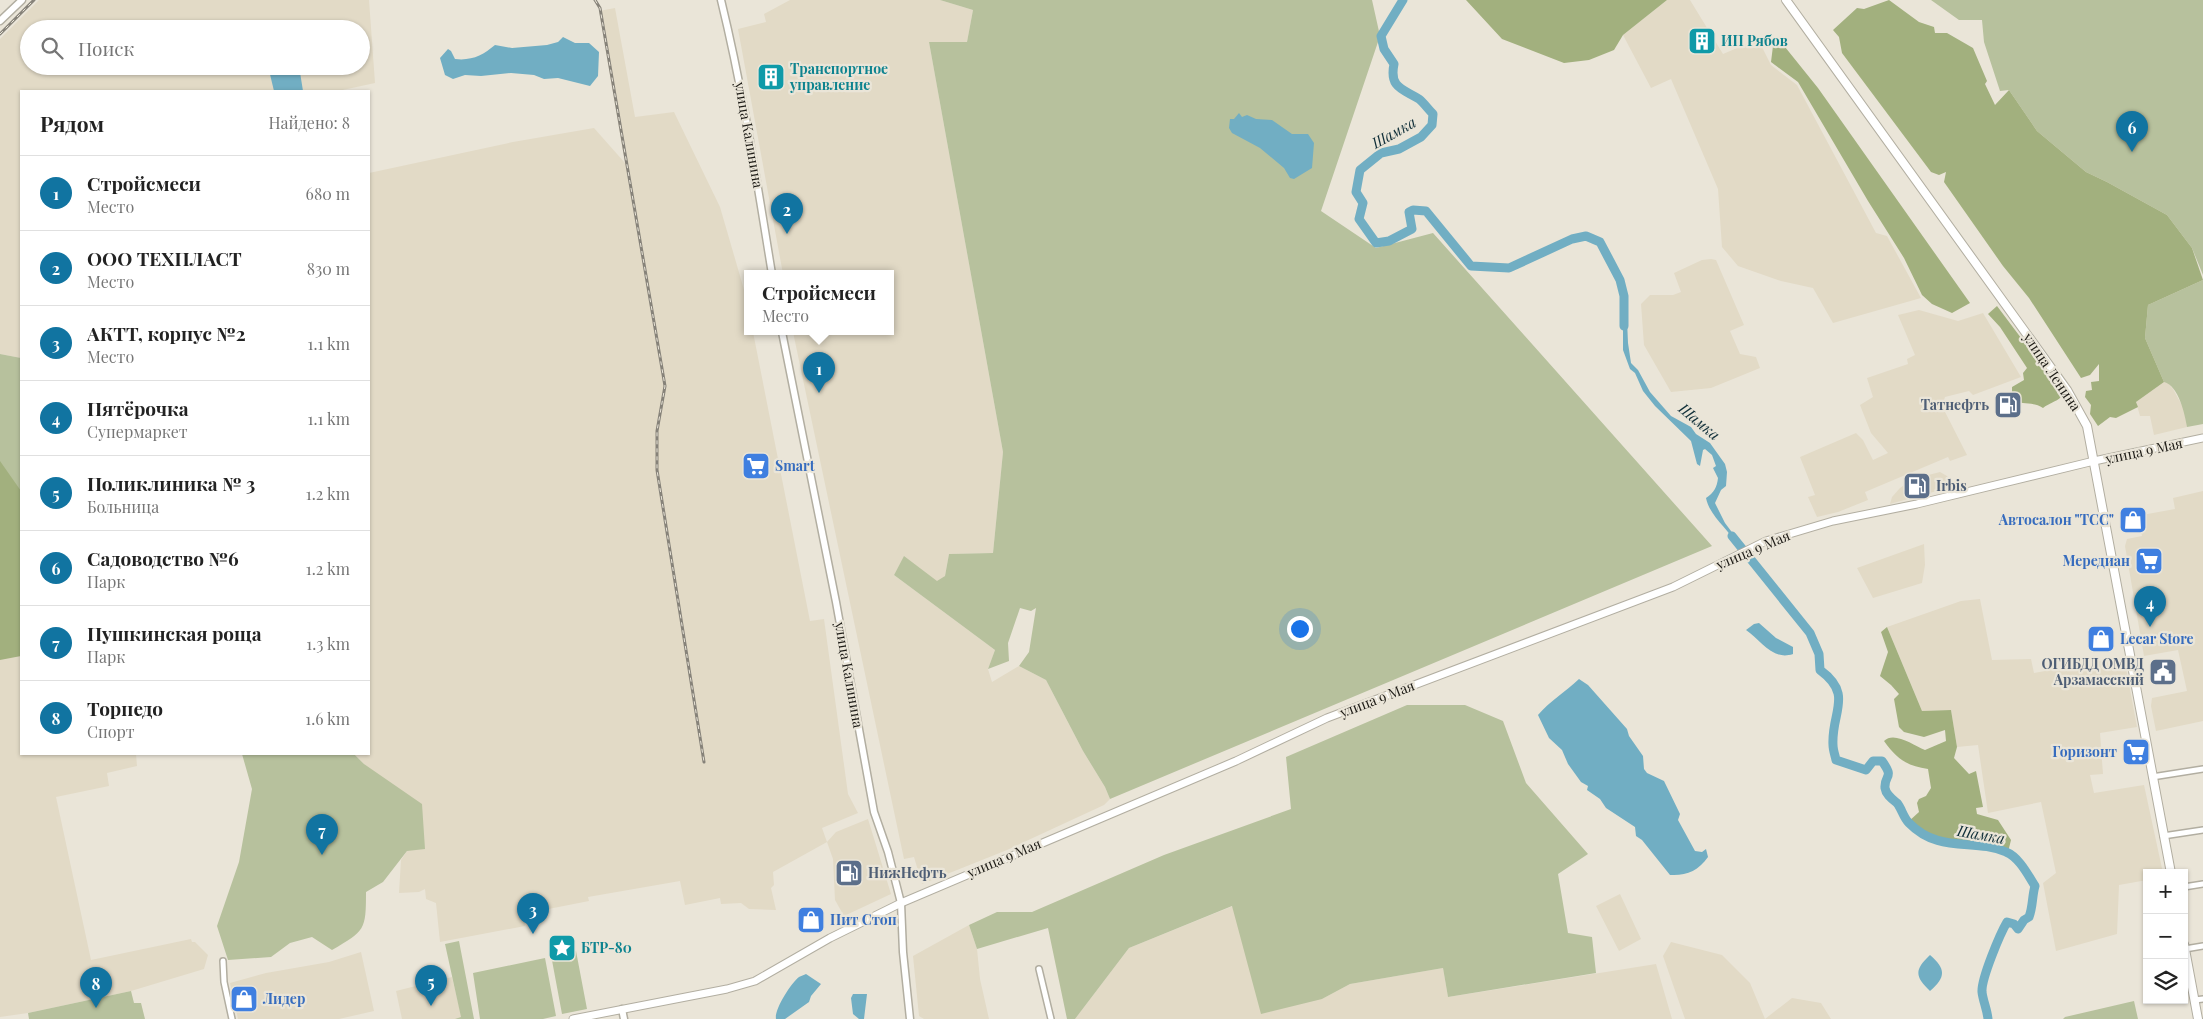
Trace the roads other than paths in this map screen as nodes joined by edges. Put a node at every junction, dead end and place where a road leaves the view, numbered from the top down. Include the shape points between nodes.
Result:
1 (22, 0) edge
2 (721, 0) edge
3 (1786, 0) edge
4 (0, 22) edge
5 (771, 270) edge
6 (783, 335) edge
7 (2203, 438) edge
8 (2094, 461) junction
9 (2203, 769) edge
10 (2152, 777) junction
11 (2203, 830) edge
12 (2163, 836) junction
13 (2169, 869) edge
14 (2203, 884) edge
15 (2188, 886) edge
16 (900, 903) junction
17 (2188, 946) edge
18 (2203, 946) edge
19 (2188, 957) edge
20 (223, 961) dead end
21 (1039, 969) dead end
22 (2199, 999) edge
23 (622, 1009) junction
24 (232, 1019) edge
25 (572, 1019) edge
26 (624, 1019) edge
27 (910, 1019) edge
28 (1050, 1019) edge
29 (2198, 1019) edge

1 - 4 street
2 - 5 street, улица Калинина via 751,146
3 - 8 main road, улица Ленина via 2071,396 2087,426
6 - 16 street, улица Калинина via 835,595 874,812
7 - 8 main road, улица 9 Мая
8 - 10 main road, улица Ленина
8 - 16 main road, улица 9 Мая via 1833,521 1750,548 1673,588 1327,718 1236,761
9 - 10 street
10 - 12 main road, улица Ленина
11 - 12 street
12 - 13 main road, улица Ленина
14 - 15 street
16 - 23 main road, улица 9 Мая via 748,983
16 - 27 street, улица Калинина
17 - 18 street
19 - 22 main road
20 - 24 street
21 - 28 street
22 - 29 main road
23 - 25 main road, улица 9 Мая
23 - 26 street

